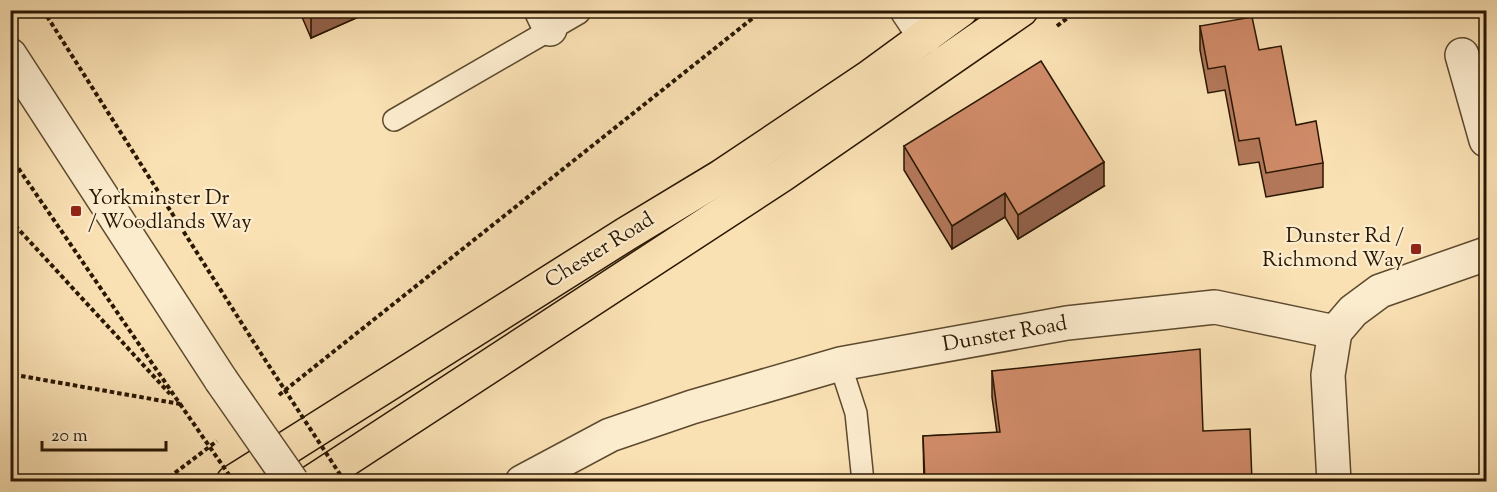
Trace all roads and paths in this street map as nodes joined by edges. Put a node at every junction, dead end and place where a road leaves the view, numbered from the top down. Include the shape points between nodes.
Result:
1 (43, 10) edge
2 (763, 10) edge
3 (907, 10) edge
4 (961, 10) edge
5 (1020, 10) edge
6 (579, 13) dead end
7 (546, 20) edge
8 (925, 37) junction
9 (10, 54) edge
10 (1462, 55) dead end
11 (394, 120) dead end
12 (1486, 140) edge
13 (10, 156) edge
14 (10, 220) edge
15 (1486, 254) edge
16 (1335, 332) junction
17 (840, 364) junction
18 (10, 374) edge
19 (275, 397) dead end
20 (180, 404) junction
21 (219, 439) dead end
22 (163, 482) edge
23 (234, 482) edge
24 (292, 482) edge
25 (312, 482) edge
26 (345, 482) edge
27 (522, 482) edge
28 (863, 482) edge
29 (1334, 482) edge

1 - 26 path, bridge
2 - 19 path
3 - 8 street
4 - 8 highway, Chester Road
5 - 25 highway, Chester Road via 782,175
6 - 7 lane
7 - 11 lane
8 - 23 highway, Chester Road via 722,176
9 - 24 street, bridge via 221,380
10 - 12 street
13 - 20 path
14 - 20 path
15 - 16 street via 1380,291 1353,311
16 - 17 street, Dunster Road via 1215,307 1067,323
16 - 29 street via 1328,375
17 - 27 street, Dunster Road via 610,435
17 - 28 lane via 856,413
18 - 20 path
20 - 23 path, bridge
21 - 22 path

